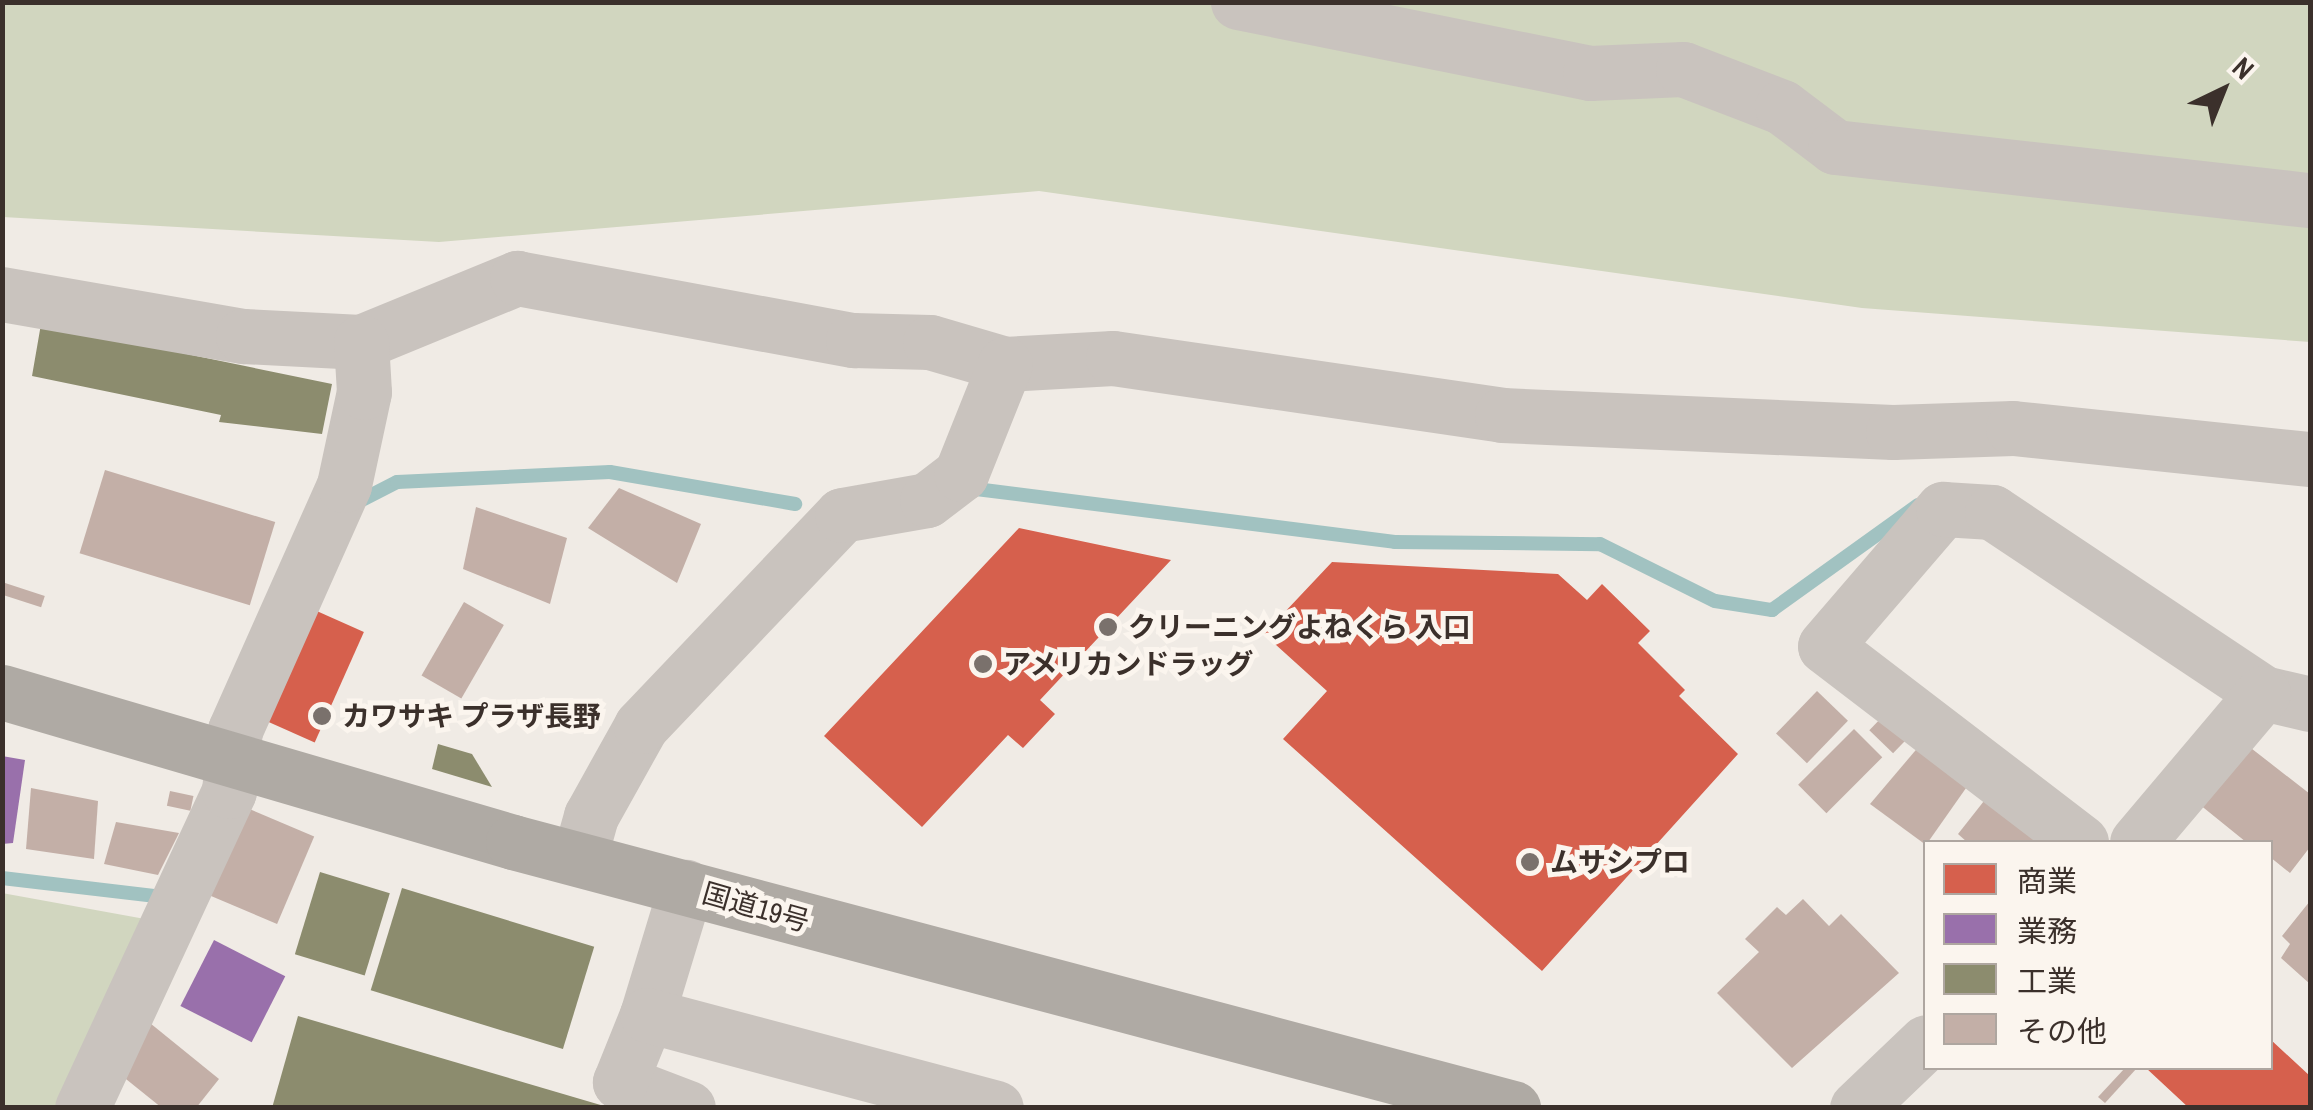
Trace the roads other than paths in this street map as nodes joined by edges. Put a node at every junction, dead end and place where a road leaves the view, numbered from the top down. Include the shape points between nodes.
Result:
1 (1238, 2) edge
2 (2310, 200) edge
3 (2, 294) edge
4 (360, 342) junction
5 (1005, 364) junction
6 (2310, 459) edge
7 (2, 692) edge
8 (2287, 698) edge
9 (234, 760) junction
10 (2078, 840) edge
11 (2139, 840) edge
12 (579, 859) junction
13 (686, 887) junction
14 (647, 1016) junction
15 (1923, 1045) edge
16 (82, 1108) edge
17 (688, 1108) edge
18 (996, 1108) edge
19 (1513, 1108) edge
20 (1856, 1108) edge

1 - 2 street via 1590,73 1683,70 1782,107 1835,147
3 - 4 street via 242,336
4 - 5 street via 517,278 854,340 930,342
4 - 9 street via 364,392 344,485 234,730
5 - 6 street via 1113,358 1502,414 1893,432 2013,428
5 - 12 street via 961,474 928,500 842,514 641,726 592,816
7 - 9 highway, 国道19号
8 - 10 street via 1992,512 1943,508 1824,646
8 - 11 street
9 - 12 highway, 国道19号
9 - 16 street via 229,791
12 - 13 highway, 国道19号
13 - 14 street
13 - 19 highway, 国道19号
14 - 17 street via 620,1082
14 - 18 street
15 - 20 street

